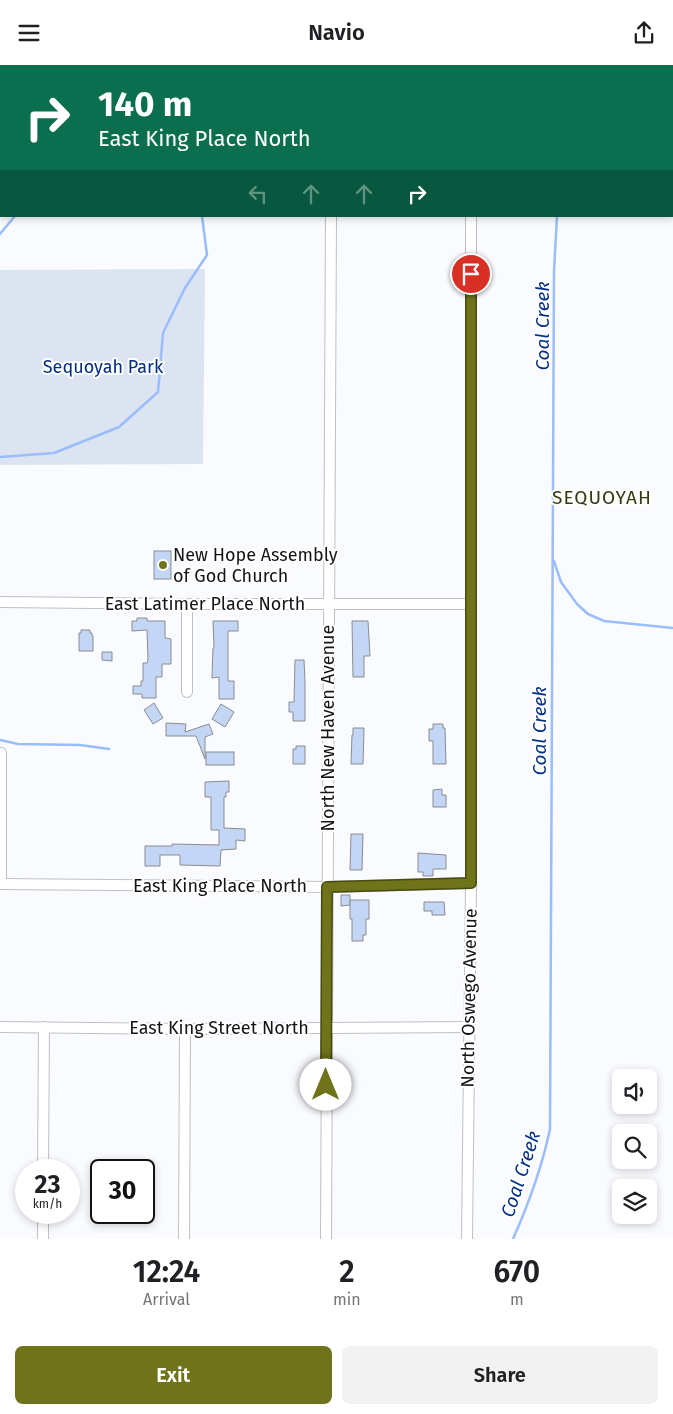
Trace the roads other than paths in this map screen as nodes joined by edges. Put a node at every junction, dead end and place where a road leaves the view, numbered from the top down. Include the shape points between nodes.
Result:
1 (331, 217) edge
2 (471, 217) edge
3 (0, 602) edge
4 (328, 604) junction
5 (471, 604) junction
6 (187, 605) junction
7 (187, 692) dead end
8 (1, 753) edge
9 (471, 883) junction
10 (0, 884) edge
11 (327, 887) junction
12 (0, 1027) edge
13 (44, 1027) junction
14 (326, 1027) junction
15 (469, 1027) junction
16 (185, 1029) junction
17 (43, 1159) edge
18 (43, 1224) edge
19 (43, 1239) edge
20 (184, 1239) edge
21 (326, 1239) edge
22 (467, 1239) edge

1 - 4 street, North New Haven Avenue
2 - 5 street, North Oswego Avenue
3 - 6 street, East Latimer Place North
4 - 5 street, East Latimer Place North
4 - 6 street, East Latimer Place North
4 - 11 street, North New Haven Avenue
5 - 9 street, North Oswego Avenue
6 - 7 street
8 - 10 street
9 - 11 street, East King Place North
9 - 15 street, North Oswego Avenue
10 - 11 street, East King Place North
11 - 14 street, North New Haven Avenue
12 - 13 street, East King Street North
13 - 16 street, East King Street North
13 - 17 street
14 - 15 street, East King Street North
14 - 16 street, East King Street North
14 - 21 street, North New Haven Avenue
15 - 22 street, North Oswego Avenue
16 - 20 street
18 - 19 street

